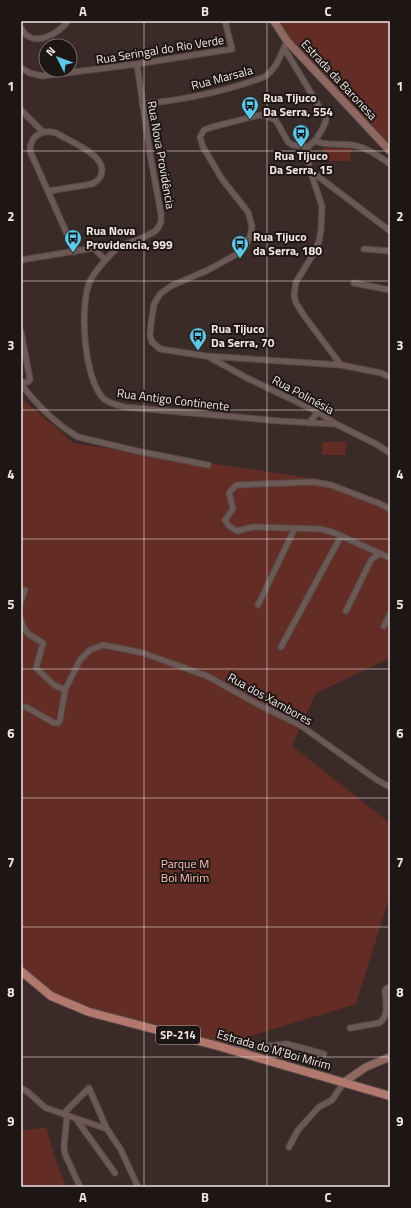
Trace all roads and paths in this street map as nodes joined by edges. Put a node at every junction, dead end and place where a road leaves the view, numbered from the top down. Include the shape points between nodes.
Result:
1 (68, 21) edge
2 (225, 21) edge
3 (274, 21) edge
4 (21, 28) edge
5 (286, 44) junction
6 (137, 64) junction
7 (21, 68) edge
8 (142, 104) junction
9 (21, 110) edge
10 (43, 132) junction
11 (315, 141) junction
12 (307, 147) junction
13 (390, 151) edge
14 (390, 164) edge
15 (311, 171) junction
16 (49, 191) junction
17 (390, 231) edge
18 (390, 237) edge
19 (119, 246) junction
20 (94, 248) junction
21 (364, 249) dead end
22 (390, 251) edge
23 (75, 252) junction
24 (21, 260) edge
25 (105, 260) junction
26 (354, 284) dead end
27 (390, 290) edge
28 (21, 332) edge
29 (206, 356) junction
30 (341, 365) junction
31 (390, 377) edge
32 (23, 383) edge
33 (318, 412) junction
34 (309, 423) junction
35 (336, 424) junction
36 (390, 453) edge
37 (208, 465) dead end
38 (390, 509) edge
39 (295, 528) junction
40 (340, 536) junction
41 (380, 553) junction
42 (390, 558) edge
43 (25, 590) dead end
44 (21, 601) edge
45 (258, 605) dead end
46 (346, 611) dead end
47 (390, 614) edge
48 (21, 620) edge
49 (384, 626) dead end
50 (281, 647) dead end
51 (65, 690) junction
52 (26, 707) dead end
53 (390, 787) edge
54 (21, 970) edge
55 (389, 986) edge
56 (350, 1028) dead end
57 (230, 1050) junction
58 (324, 1054) dead end
59 (390, 1057) edge
60 (344, 1082) junction
61 (21, 1088) edge
62 (390, 1096) edge
63 (65, 1115) junction
64 (76, 1118) junction
65 (107, 1129) junction
66 (289, 1147) dead end
67 (115, 1173) dead end
68 (80, 1187) edge
69 (138, 1187) edge

1 - 4 street via 53,34 40,38 31,39
2 - 6 street, Rua Seringal do Rio Verde via 232,49
3 - 5 main road, Estrada da Baronesa
5 - 8 street, Rua Marsala via 274,68 264,77 192,98
5 - 11 street via 326,117 326,122
5 - 13 main road, Estrada da Baronesa
6 - 7 street, Rua Seringal do Rio Verde via 42,76
6 - 8 street, Rua Nova Providência
8 - 19 street, Rua Nova Providência via 162,214 161,222 149,235
9 - 10 street
10 - 16 street via 36,135 30,150
10 - 16 street via 56,133 86,150 95,156 101,166 101,177 92,184
11 - 12 street
11 - 14 street via 366,148
12 - 15 street
12 - 29 street via 288,142 274,120 263,115 208,128 201,134 203,147 222,179 248,212 252,226 250,237 239,253 170,286 160,294 154,304 150,336 152,342 160,348
15 - 17 street
15 - 30 street via 322,206 321,230 314,252 296,282 294,295 305,317
16 - 23 street
17 - 18 street
19 - 20 street, Rua Nova Providência
19 - 25 street, Rua Antigo Continente
20 - 23 street, Rua Nova Providência
20 - 25 street
21 - 22 street
23 - 24 street, Rua Nova Providência
25 - 34 street, Rua Antigo Continente via 90,280 84,300 83,316 87,358 96,387 104,399 124,407
26 - 27 street
28 - 32 street via 30,379
29 - 30 street
29 - 33 street, Rua Polinésia
30 - 31 street
32 - 37 street via 43,410 78,437
33 - 34 street
33 - 35 street, Rua Polinésia
34 - 35 street, Rua Antigo Continente
35 - 36 street, Rua Polinésia
38 - 39 street via 331,485 314,482 236,485 229,493 233,509 225,520 237,531 253,527
39 - 40 street via 320,529
39 - 45 street
40 - 41 street
40 - 50 street
41 - 42 street
41 - 46 street via 371,560
43 - 44 street
47 - 49 street
48 - 51 street via 26,633 43,643 36,668 54,685
51 - 52 street, Rua dos Xambores via 58,723
51 - 53 street, Rua dos Xambores via 80,660 90,650 102,645 129,650 207,676 300,725
54 - 57 main road, Estrada do M'Boi Mirim / SP-214 via 51,996 89,1012
55 - 56 street via 384,990 386,1014 383,1021
57 - 58 street via 287,1044
57 - 60 main road, Estrada do M'Boi Mirim / SP-214
59 - 60 main road
60 - 62 main road, Estrada do M'Boi Mirim / SP-214
60 - 66 street via 332,1100 320,1106 298,1130
61 - 63 street via 33,1095 41,1104
63 - 64 street
63 - 65 street via 89,1088
63 - 68 street via 65,1154
64 - 65 street
64 - 67 street
65 - 69 street

